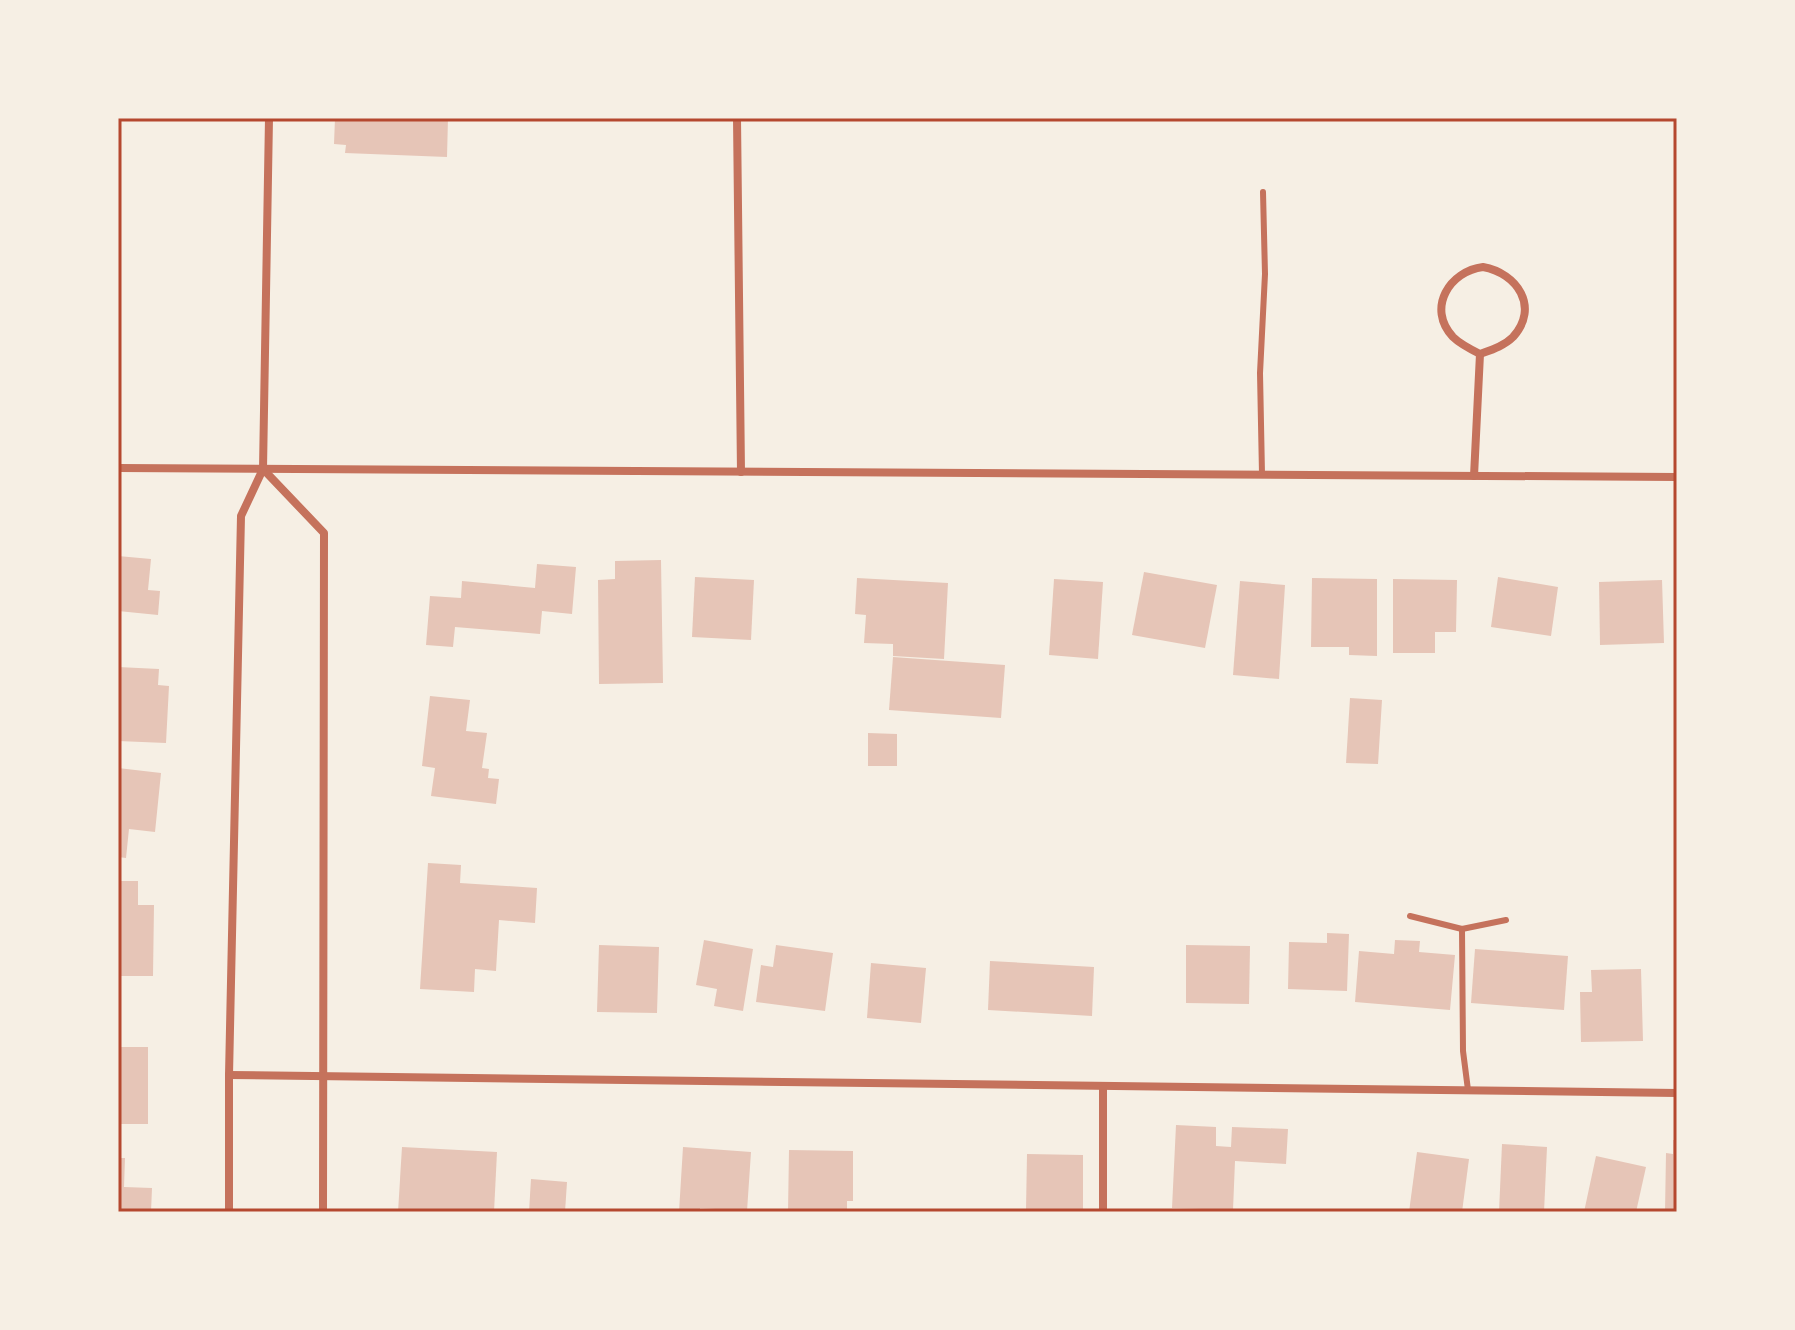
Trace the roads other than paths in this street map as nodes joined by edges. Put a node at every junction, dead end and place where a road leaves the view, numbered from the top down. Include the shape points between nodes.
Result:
1 (269, 118) edge
2 (737, 118) edge
3 (1263, 192) dead end
4 (1480, 354) junction
5 (118, 468) edge
6 (263, 469) junction
7 (741, 472) junction
8 (1262, 474) junction
9 (1474, 476) junction
10 (1677, 477) edge
11 (1410, 916) dead end
12 (1506, 920) dead end
13 (1462, 929) junction
14 (229, 1075) junction
15 (325, 1076) junction
16 (1103, 1086) junction
17 (1468, 1090) junction
18 (1677, 1093) edge
19 (229, 1212) edge
20 (323, 1212) edge
21 (1103, 1212) edge

1 - 6 street
2 - 7 street
3 - 8 lane
4 - 4 street via 1454,339 1441,314 1447,286 1470,269 1483,267 1508,275 1525,310 1522,324 1506,344
4 - 9 street
5 - 6 street
6 - 7 street
6 - 14 street via 241,516
6 - 15 street via 324,533
7 - 8 street
8 - 9 street
9 - 10 street
11 - 13 lane
12 - 13 lane
13 - 17 lane
14 - 15 street
14 - 19 street
15 - 16 street
15 - 20 street
16 - 17 street
16 - 21 street
17 - 18 street

